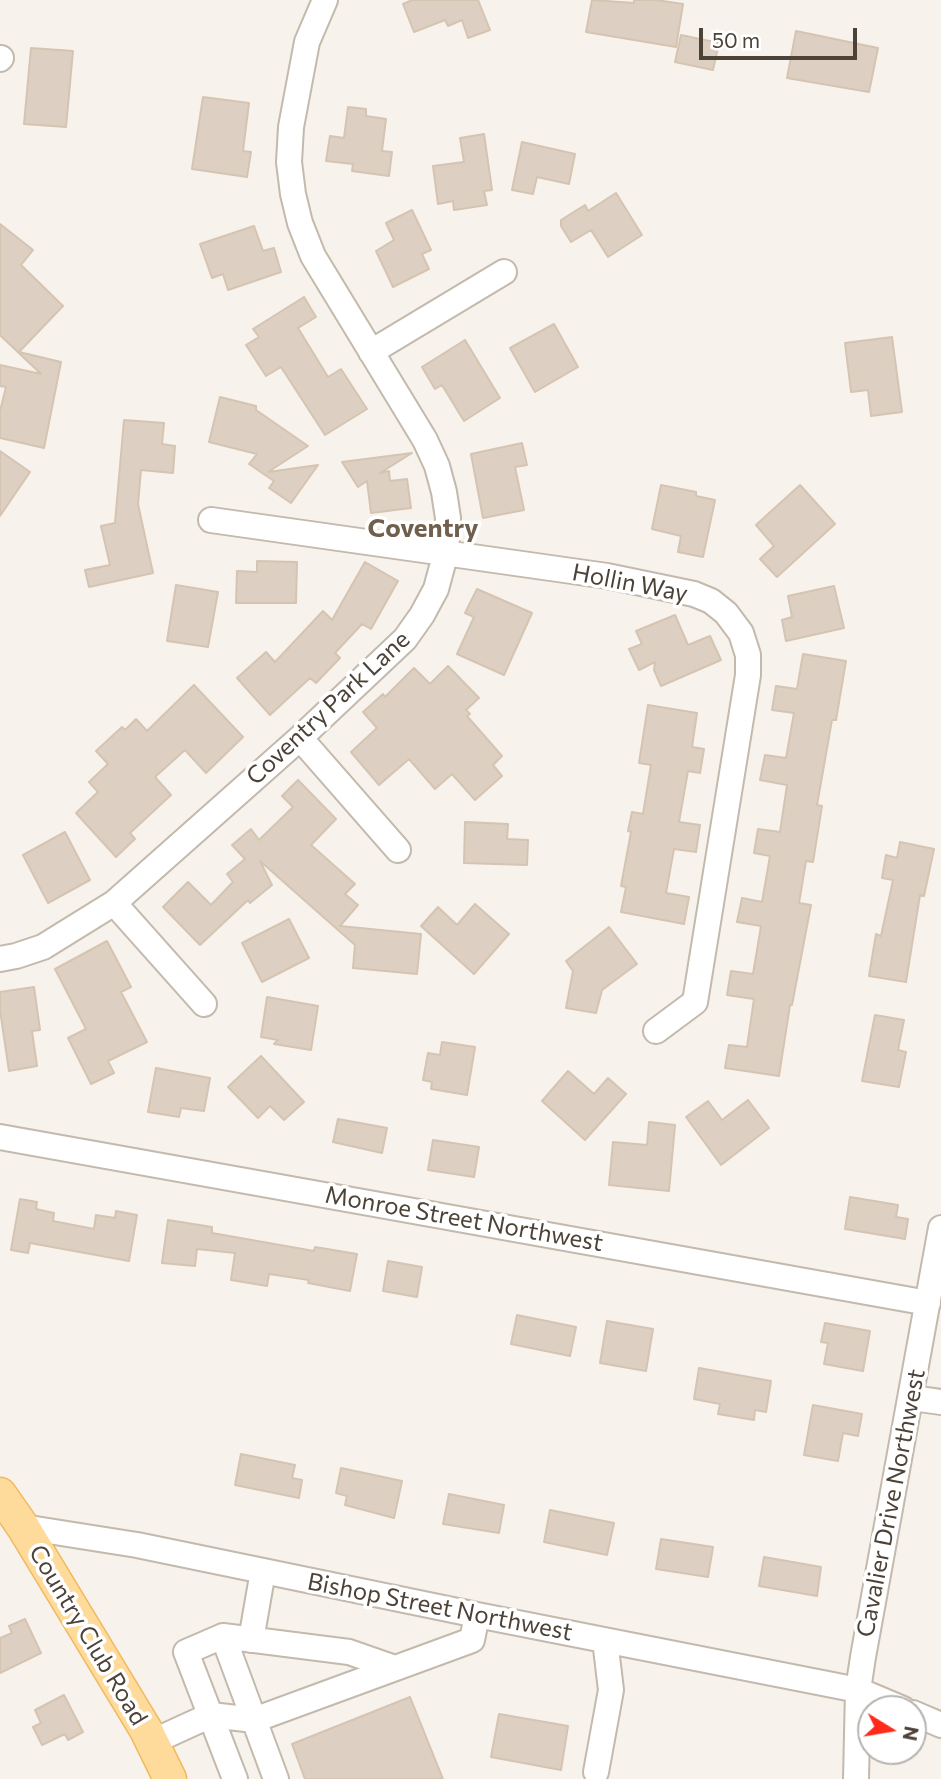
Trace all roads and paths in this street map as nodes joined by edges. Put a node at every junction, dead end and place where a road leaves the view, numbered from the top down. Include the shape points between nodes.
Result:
1 (325, 0) edge
2 (505, 272) dead end
3 (371, 352) junction
4 (211, 520) dead end
5 (446, 552) junction
6 (300, 738) junction
7 (398, 850) dead end
8 (114, 903) junction
9 (0, 959) edge
10 (204, 1004) dead end
11 (656, 1031) dead end
12 (0, 1137) edge
13 (941, 1228) edge
14 (928, 1303) junction
15 (912, 1398) junction
16 (941, 1402) edge
17 (0, 1494) edge
18 (23, 1527) junction
19 (263, 1571) junction
20 (477, 1615) junction
21 (223, 1636) junction
22 (251, 1640) junction
23 (605, 1640) junction
24 (395, 1668) junction
25 (858, 1690) junction
26 (870, 1695) edge
27 (211, 1715) junction
28 (254, 1720) junction
29 (152, 1742) junction
30 (596, 1772) dead end
31 (170, 1779) edge
32 (235, 1779) edge
33 (276, 1779) edge
34 (856, 1779) edge

1 - 3 street, Coventry Park Lane via 307,42 291,127 293,194 313,256
2 - 3 street
3 - 5 street, Coventry Park Lane via 437,466 448,518
4 - 5 street, Hollin Way
5 - 6 street, Coventry Park Lane via 436,589 405,639
5 - 11 street, Hollin Way via 694,594 726,613 741,633 748,675 695,1002
6 - 7 street
6 - 8 street, Coventry Park Lane
8 - 9 street, Coventry Park Lane via 43,947
8 - 10 street
12 - 14 street, Monroe Street Northwest
13 - 14 street, Cavalier Drive Northwest
14 - 15 street, Cavalier Drive Northwest
15 - 16 street
15 - 25 street, Cavalier Drive Northwest
17 - 18 main road, Country Club Road
18 - 19 street, Bishop Street Northwest
18 - 29 main road, Country Club Road
19 - 20 street, Bishop Street Northwest
19 - 22 street
20 - 23 street, Bishop Street Northwest
20 - 24 street via 472,1640
21 - 22 street
21 - 27 street via 186,1652
21 - 28 street
22 - 24 street via 349,1652
23 - 25 street, Bishop Street Northwest
23 - 30 street via 611,1689
24 - 28 street
25 - 26 street, Bishop Street Northwest
25 - 34 street, Cavalier Drive Northwest
27 - 28 street
27 - 29 street
27 - 32 street
28 - 33 street
29 - 31 main road, Country Club Road

